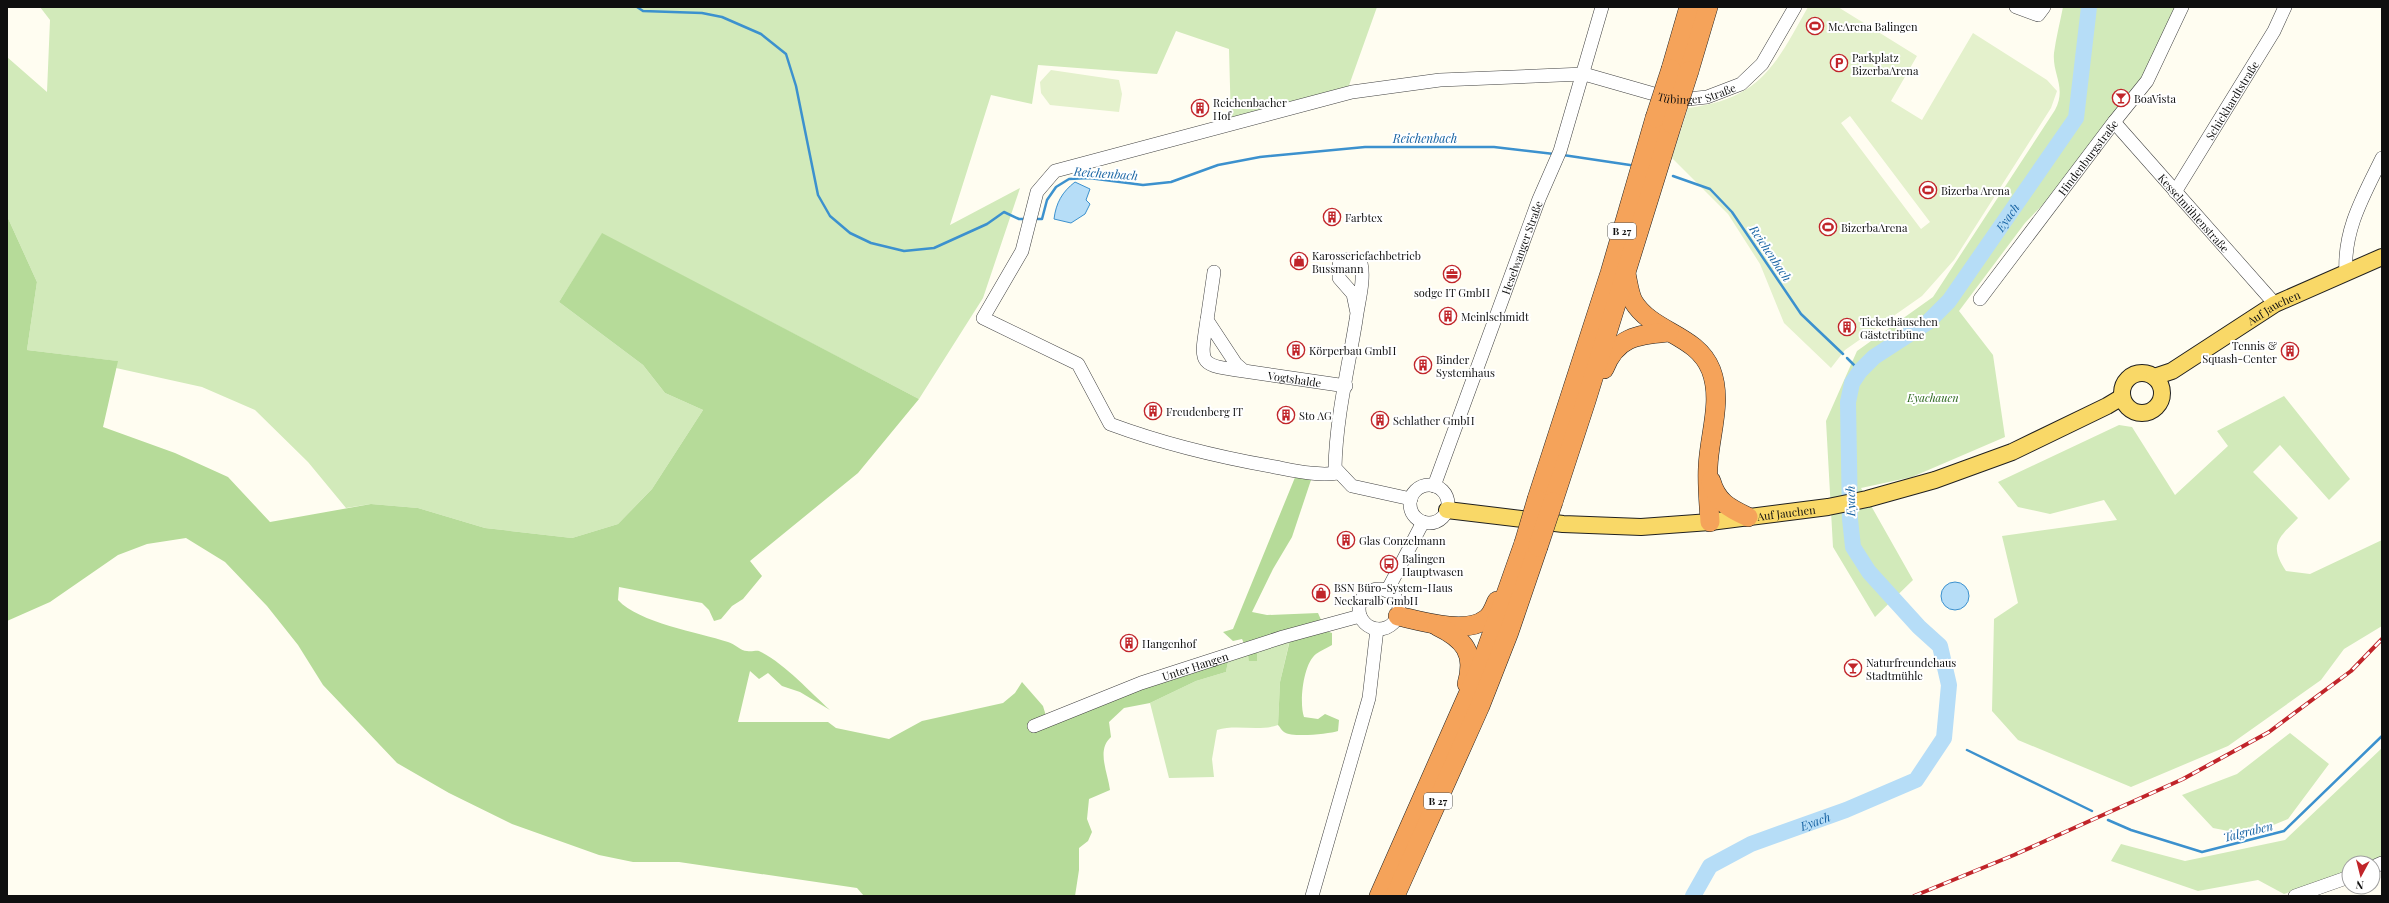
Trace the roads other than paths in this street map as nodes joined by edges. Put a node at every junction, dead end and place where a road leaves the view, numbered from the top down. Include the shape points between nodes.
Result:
1 (1602, 7) edge
2 (1689, 7) edge
3 (1708, 7) edge
4 (1796, 7) edge
5 (2016, 7) edge
6 (2044, 7) edge
7 (2182, 7) edge
8 (2285, 7) edge
9 (1680, 70) junction
10 (1584, 74) junction
11 (1663, 121) junction
12 (2114, 122) junction
13 (2382, 158) edge
14 (2175, 192) junction
15 (2382, 257) edge
16 (1214, 272) dead end
17 (2346, 273) junction
18 (1626, 274) junction
19 (1980, 300) dead end
20 (2274, 304) junction
21 (1357, 313) dead end
22 (1207, 320) junction
23 (1669, 332) junction
24 (1244, 371) junction
25 (2157, 381) junction
26 (1346, 386) junction
27 (1586, 401) junction
28 (2125, 402) junction
29 (1708, 468) junction
30 (1338, 473) junction
31 (1434, 486) junction
32 (1411, 500) junction
33 (1545, 500) junction
34 (1447, 510) junction
35 (1748, 517) junction
36 (1423, 522) junction
37 (1710, 522) junction
38 (1531, 545) junction
39 (1517, 563) junction
40 (1386, 591) junction
41 (1360, 616) junction
42 (1398, 616) junction
43 (1430, 623) junction
44 (1377, 630) junction
45 (1457, 722) junction
46 (1034, 726) dead end
47 (2341, 880) edge
48 (1312, 896) edge
49 (1379, 896) edge
50 (1395, 896) edge
51 (2294, 896) edge

1 - 10 street, Heselwanger Straße
2 - 9 highway, B 27
3 - 9 highway, B 27
4 - 10 street, Tübinger Straße via 1762,64 1741,84 1723,92 1688,99 1668,98
5 - 6 street via 2038,15
7 - 12 street, Hindenburgstraße via 2147,81
8 - 14 street, Schickhardtstraße via 2274,31
9 - 11 highway, B 27, bridge
10 - 30 street, Tübinger Straße via 1440,80 1352,92 1055,172 1037,192 1022,251 983,318 1078,364 1110,424 1159,442 1234,460 1312,474
10 - 31 street, Heselwanger Straße via 1560,151 1539,199
11 - 18 highway, B 27
11 - 33 highway, B 27 via 1610,273
12 - 14 street, Kesselmühlenstraße
12 - 19 street, Hindenburgstraße
13 - 17 street via 2352,219 2346,246
14 - 20 street, Kesselmühlenstraße
15 - 17 main road, Auf Jauchen
16 - 22 street, Vogtshalde
17 - 20 main road, Auf Jauchen
18 - 23 highway via 1632,300 1647,318
18 - 27 highway, B 27
20 - 25 main road, Auf Jauchen
21 - 26 street
22 - 24 street via 1236,364
22 - 24 street, Vogtshalde via 1203,349 1206,363 1215,367
23 - 27 highway via 1640,335 1619,346 1610,354 1598,385
23 - 29 highway via 1686,340 1695,348 1711,370 1715,391
24 - 26 street, Vogtshalde
25 - 28 main road via 2144,373 2134,375 2126,382
25 - 28 main road via 2161,399 2154,408 2138,412
26 - 30 street via 1335,447 1335,468
27 - 33 highway, B 27
28 - 35 main road, Auf Jauchen via 2107,406 2012,452 1935,480 1828,507
29 - 35 highway via 1714,493 1722,503
29 - 37 highway
30 - 32 street via 1352,486
31 - 32 street via 1421,487
31 - 34 street via 1446,494
32 - 36 street via 1413,514
33 - 38 highway, B 27, bridge
34 - 36 street via 1437,521
34 - 37 main road, Auf Jauchen via 1564,524 1641,527
35 - 37 main road, Auf Jauchen
36 - 40 street
38 - 39 highway, B 27
38 - 50 highway, B 27 via 1509,632 1480,706
39 - 43 highway via 1506,577 1493,612 1486,620 1454,627
39 - 45 highway, B 27 via 1484,658
40 - 41 street via 1374,590 1363,597 1360,603
40 - 42 street via 1392,594 1398,604
41 - 44 street via 1366,625
41 - 46 street, Unter Hangen via 1283,637 1141,683
42 - 43 highway
42 - 44 street via 1390,626
43 - 45 highway via 1456,635 1469,652 1471,670
44 - 48 street via 1369,698
45 - 49 highway, B 27
47 - 51 street

